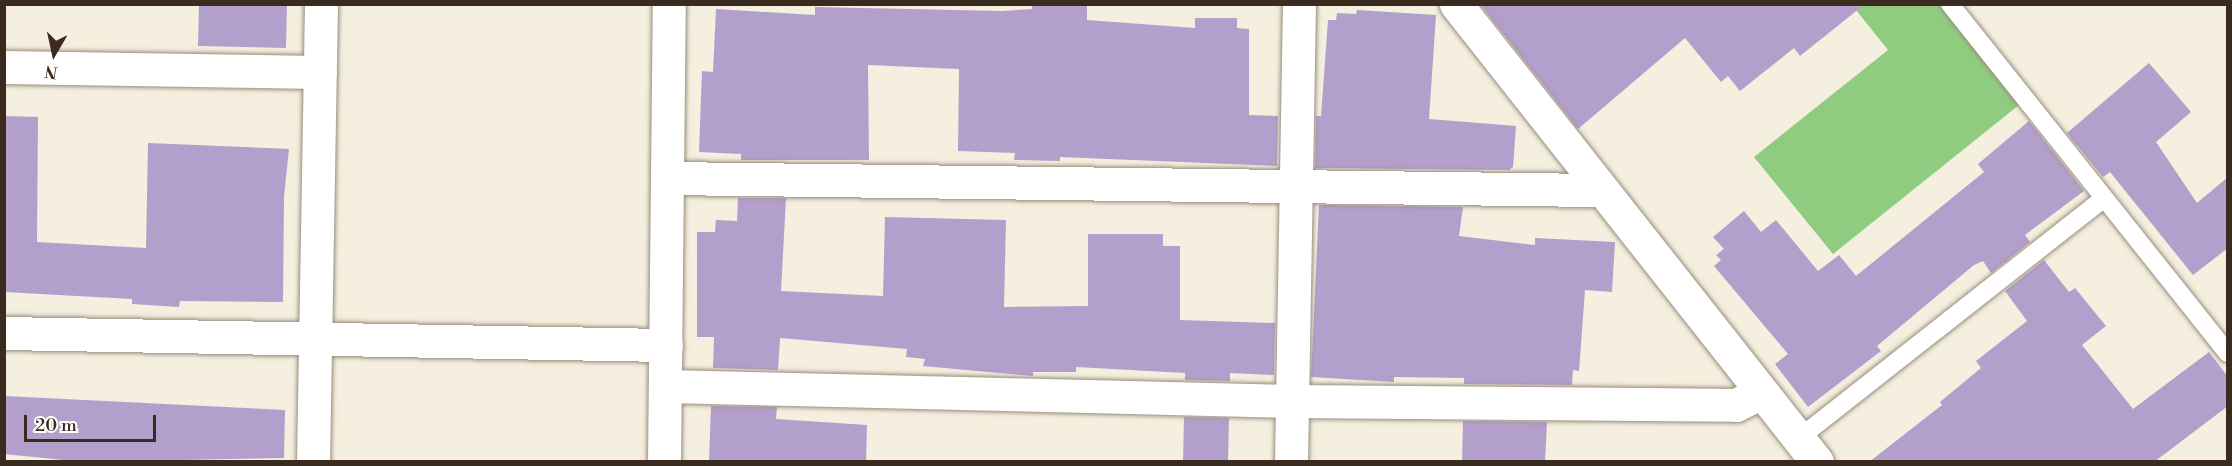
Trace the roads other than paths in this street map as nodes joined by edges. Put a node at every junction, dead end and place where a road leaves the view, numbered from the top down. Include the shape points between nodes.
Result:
1 (321, 4) edge
2 (669, 4) edge
3 (1299, 4) edge
4 (1456, 4) edge
5 (1950, 4) edge
6 (4, 67) edge
7 (320, 72) junction
8 (667, 178) junction
9 (1295, 187) junction
10 (1602, 190) junction
11 (2103, 199) junction
12 (4, 333) edge
13 (316, 339) junction
14 (666, 345) junction
15 (2228, 353) edge
16 (666, 386) junction
17 (1760, 393) junction
18 (1292, 401) junction
19 (1807, 450) edge
20 (313, 462) edge
21 (664, 462) edge
22 (1291, 462) edge

1 - 7 street
2 - 8 street
3 - 9 street
4 - 10 street
5 - 11 lane
6 - 7 street
7 - 13 street
8 - 9 street
8 - 14 street
9 - 10 street
9 - 18 street
10 - 17 street
11 - 15 lane
11 - 19 lane
12 - 13 street
13 - 14 street
13 - 20 street
14 - 16 street
16 - 18 street
16 - 21 street
17 - 18 street via 1736,405
17 - 19 street
18 - 22 street

